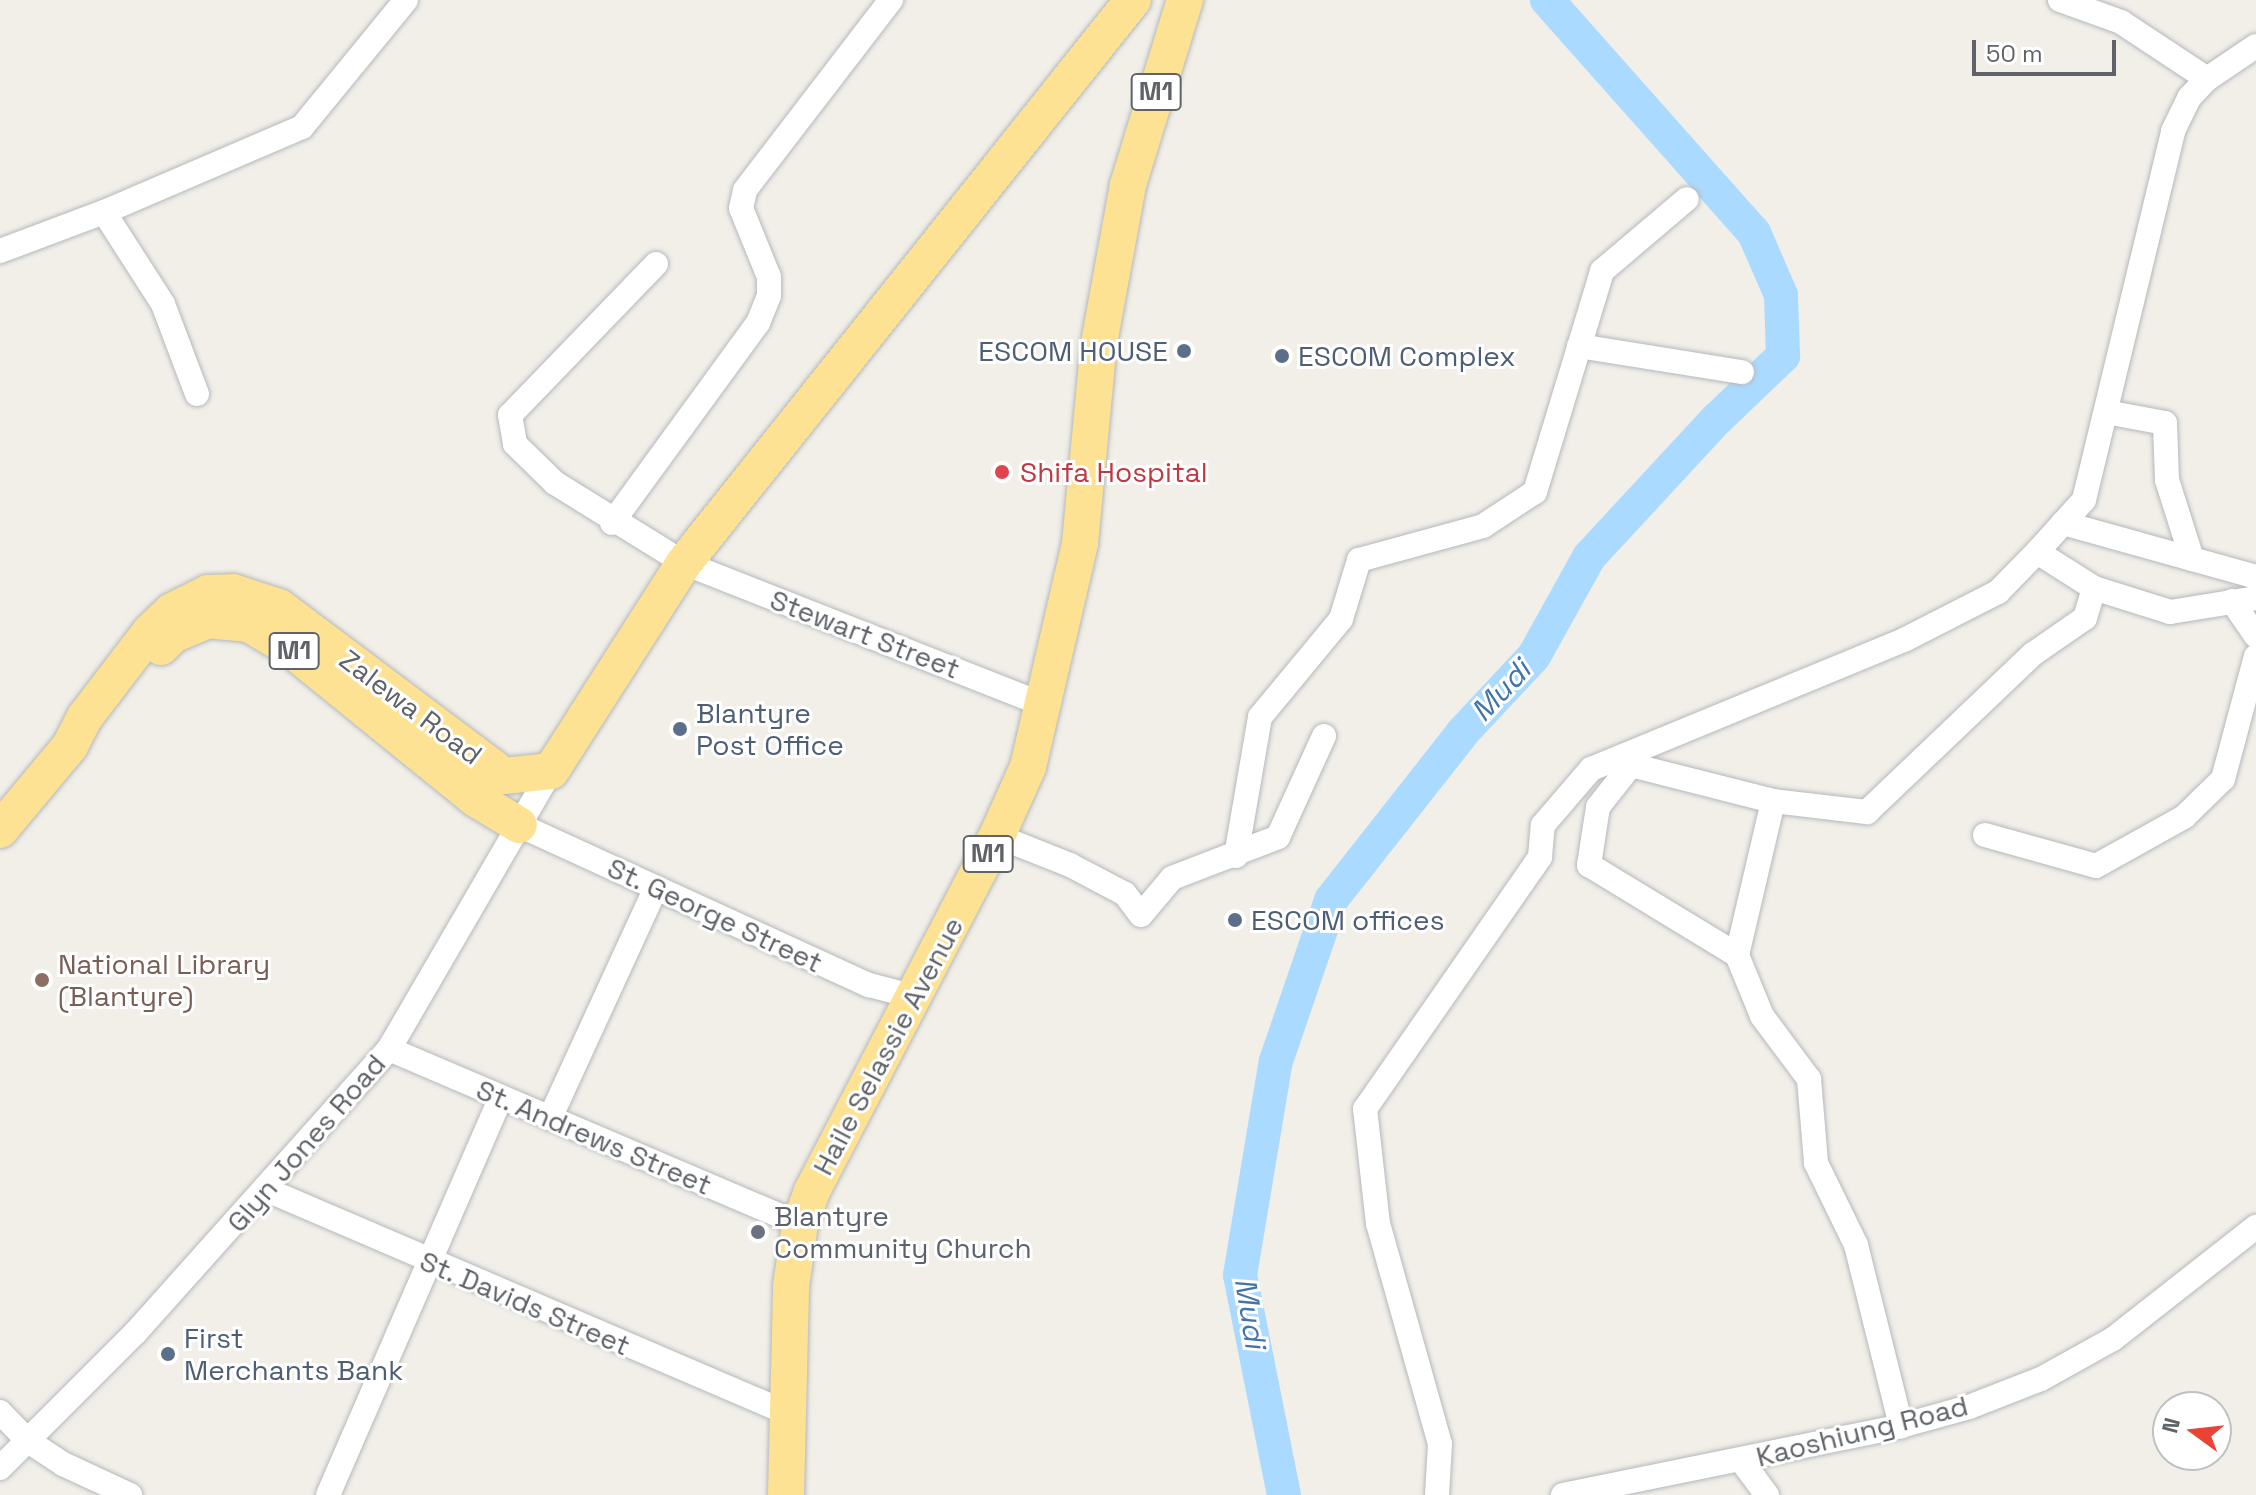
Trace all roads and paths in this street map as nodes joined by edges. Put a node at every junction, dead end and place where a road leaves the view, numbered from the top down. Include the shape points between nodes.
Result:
1 (406, 0) edge
2 (891, 0) edge
3 (1133, 0) edge
4 (1185, 0) edge
5 (2060, 0) edge
6 (2256, 46) edge
7 (2207, 79) junction
8 (1687, 199) dead end
9 (104, 212) junction
10 (0, 251) edge
11 (656, 264) dead end
12 (1579, 346) junction
13 (1742, 372) dead end
14 (197, 394) dead end
15 (2106, 412) junction
16 (612, 523) junction
17 (2063, 523) junction
18 (2037, 552) junction
19 (2192, 559) junction
20 (684, 563) junction
21 (2256, 577) edge
22 (2094, 588) junction
23 (2244, 600) edge
24 (2256, 636) edge
25 (2256, 656) edge
26 (1045, 705) junction
27 (1324, 736) dead end
28 (70, 746) junction
29 (551, 771) junction
30 (1773, 801) junction
31 (519, 825) junction
32 (0, 830) edge
33 (1985, 835) dead end
34 (997, 836) junction
35 (1236, 856) junction
36 (656, 888) junction
37 (1737, 955) junction
38 (915, 997) junction
39 (389, 1049) junction
40 (501, 1098) junction
41 (550, 1118) junction
42 (267, 1190) junction
43 (800, 1224) junction
44 (2256, 1227) edge
45 (429, 1263) junction
46 (0, 1412) edge
47 (785, 1412) junction
48 (1901, 1426) junction
49 (28, 1441) junction
50 (1741, 1460) junction
51 (0, 1468) edge
52 (130, 1495) edge
53 (328, 1495) edge
54 (786, 1495) edge
55 (1437, 1495) edge
56 (1563, 1495) edge
57 (1767, 1495) edge

1 - 9 street via 302,127
2 - 16 street via 745,190 741,208 769,277 763,310
3 - 20 highway, M1
4 - 26 highway, Haile Selassie Avenue / M1 via 1128,185 1099,343 1080,543
5 - 7 street via 2121,22
6 - 7 street
7 - 15 street via 2189,98 2173,131
8 - 12 street via 1602,271
9 - 10 street
9 - 14 street via 163,304
11 - 16 street, Stewart Street via 510,415 515,444 555,483
12 - 13 street
12 - 35 street via 1535,492 1483,526 1359,560 1341,619 1260,717
15 - 17 street via 2084,500
15 - 19 street via 2165,423 2167,480
16 - 20 street, Stewart Street
17 - 18 street
17 - 19 street
18 - 22 street
18 - 55 street via 1998,592 1904,640 1591,769 1543,825 1540,857 1365,1109 1378,1224 1440,1444
19 - 21 street
20 - 26 street, Stewart Street
20 - 29 highway, M1
22 - 23 street via 2170,612
22 - 30 street via 2085,618 2033,654 1867,812
23 - 24 street
25 - 33 street via 2223,779 2184,817 2096,866
26 - 34 highway, Haile Selassie Avenue / M1 via 1028,767
27 - 35 street via 1278,837
28 - 29 highway, Zalewa Road / M1 via 85,717 161,622 192,598 233,592 279,607 504,776
28 - 31 highway, Zalewa Road / M1 via 96,727 173,635 200,623 228,620 249,624 292,650 476,799
28 - 32 highway, Zalewa Road / M1
29 - 31 street, Glyn Jones Road
30 - 37 street
30 - 37 street via 1631,765 1598,807 1589,865
31 - 36 street, St. George Street
31 - 39 street, Glyn Jones Road
34 - 35 street via 1125,894 1141,915 1172,878
34 - 38 highway, Haile Selassie Avenue / M1
36 - 38 street, St. George Street via 869,985
36 - 41 street
37 - 48 street via 1762,1016 1809,1079 1813,1152 1856,1245
38 - 43 highway, Haile Selassie Avenue / M1 via 812,1191
39 - 40 street, St. Andrews Street
39 - 42 street, Glyn Jones Road
40 - 41 street, St. Andrews Street
40 - 45 street
41 - 43 street, St. Andrews Street
42 - 45 street, St. Davids Street
42 - 49 street, Glyn Jones Road
43 - 47 highway, Haile Selassie Avenue / M1 via 791,1286
44 - 48 street, Kaoshiung Road via 2089,1353 2041,1379
45 - 47 street, St. Davids Street
45 - 53 street
46 - 49 street
47 - 54 highway, Haile Selassie Avenue / M1
48 - 50 street, Kaoshiung Road
49 - 51 street, Glyn Jones Road
49 - 52 street
50 - 56 street, Kaoshiung Road
50 - 57 street

